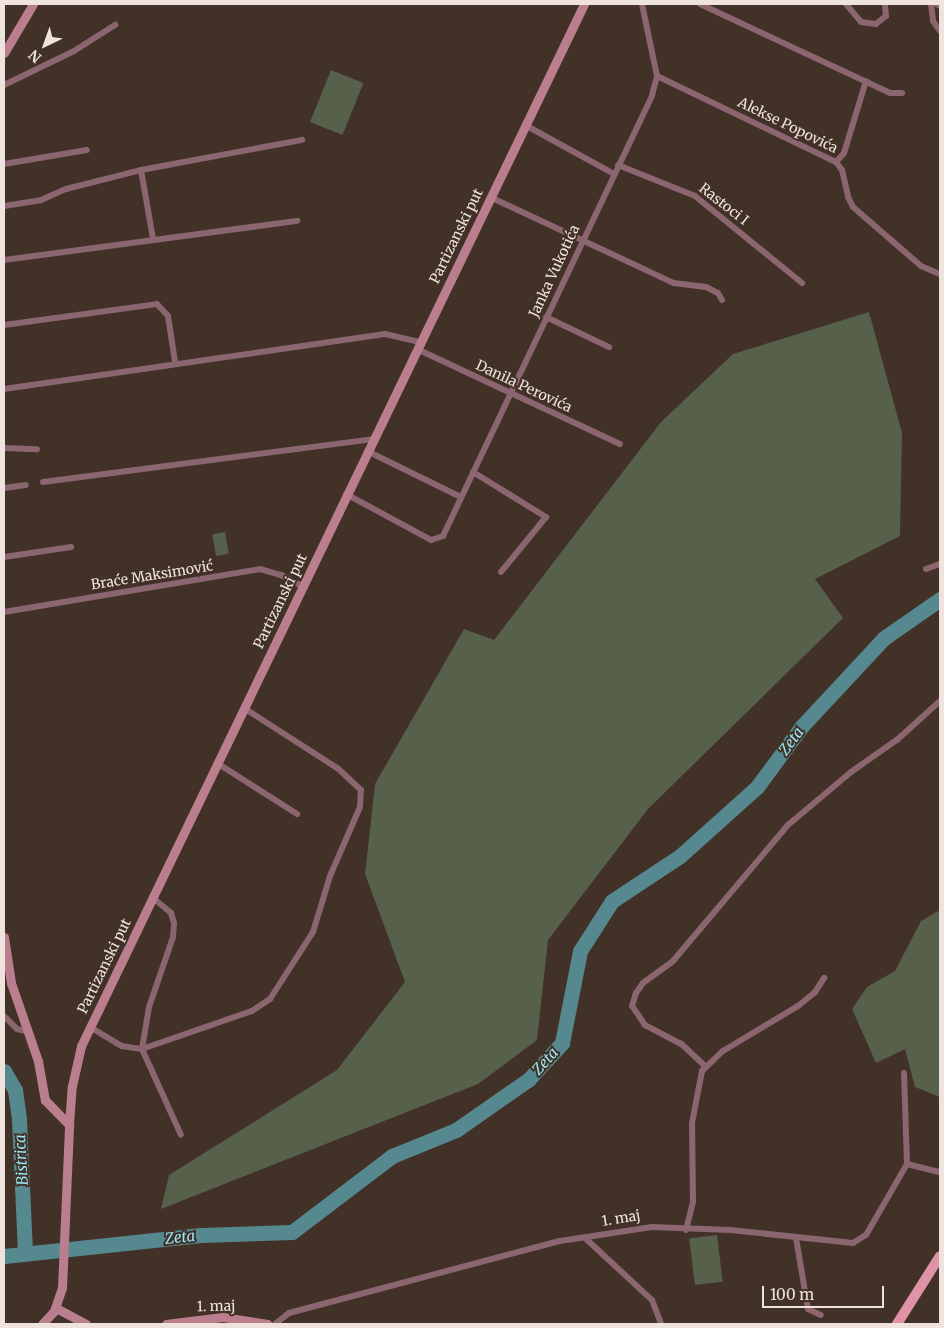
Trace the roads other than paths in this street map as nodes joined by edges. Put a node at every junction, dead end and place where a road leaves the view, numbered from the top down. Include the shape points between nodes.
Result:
1 (33, 4) edge
2 (584, 4) edge
3 (642, 4) edge
4 (700, 4) edge
5 (846, 4) edge
6 (885, 4) edge
7 (931, 4) edge
8 (936, 4) edge
9 (940, 6) edge
10 (114, 25) dead end
11 (940, 31) edge
12 (4, 53) edge
13 (657, 76) junction
14 (866, 81) junction
15 (4, 85) edge
16 (902, 93) dead end
17 (525, 125) junction
18 (302, 140) dead end
19 (87, 150) dead end
20 (836, 162) junction
21 (4, 164) edge
22 (618, 165) junction
23 (141, 170) junction
24 (614, 174) junction
25 (490, 197) junction
26 (4, 206) edge
27 (297, 221) dead end
28 (152, 239) junction
29 (582, 241) junction
30 (4, 260) edge
31 (940, 274) edge
32 (802, 283) dead end
33 (722, 300) dead end
34 (546, 317) junction
35 (4, 325) edge
36 (419, 345) junction
37 (609, 347) dead end
38 (174, 362) junction
39 (4, 389) edge
40 (510, 394) junction
41 (373, 439) junction
42 (620, 444) dead end
43 (4, 448) edge
44 (37, 449) dead end
45 (367, 451) junction
46 (473, 472) junction
47 (43, 482) dead end
48 (26, 485) dead end
49 (4, 488) edge
50 (346, 494) junction
51 (462, 497) junction
52 (71, 546) dead end
53 (4, 557) edge
54 (940, 564) edge
55 (926, 569) dead end
56 (501, 572) dead end
57 (302, 586) junction
58 (4, 612) edge
59 (940, 701) edge
60 (244, 708) junction
61 (217, 763) junction
62 (297, 814) dead end
63 (152, 897) junction
64 (4, 937) edge
65 (824, 978) dead end
66 (4, 1016) edge
67 (90, 1027) junction
68 (25, 1031) junction
69 (142, 1049) junction
70 (705, 1066) junction
71 (904, 1073) dead end
72 (69, 1125) junction
73 (182, 1135) dead end
74 (907, 1164) junction
75 (940, 1172) edge
76 (686, 1230) junction
77 (585, 1238) junction
78 (796, 1238) junction
79 (940, 1256) edge
80 (56, 1308) junction
81 (821, 1316) dead end
82 (42, 1324) edge
83 (86, 1324) edge
84 (166, 1324) edge
85 (267, 1324) edge
86 (275, 1324) edge
87 (661, 1324) edge
88 (897, 1324) edge

1 - 12 street
2 - 17 street, Partizanski put
3 - 13 street, Janka Vukotića
4 - 14 street
5 - 6 street via 861,22 876,24 886,16
7 - 11 street via 933,21
8 - 9 street
10 - 15 street via 74,51
13 - 20 street, Alekse Popovića
13 - 22 street, Janka Vukotića via 652,95
14 - 16 street via 890,93
14 - 20 street via 844,153
17 - 24 street
17 - 25 street, Partizanski put
18 - 23 street
19 - 21 street
20 - 31 street, Alekse Popovića via 842,170 853,207 921,266
22 - 24 street, Janka Vukotića
22 - 32 street, Rastoci I via 695,196
23 - 26 street via 66,189 42,200
23 - 28 street
24 - 29 street, Janka Vukotića
25 - 29 street
25 - 36 street, Partizanski put
27 - 28 street
28 - 30 street
29 - 33 street via 674,283 706,287 718,293
29 - 34 street, Janka Vukotića
34 - 37 street
34 - 40 street, Janka Vukotića
35 - 38 street via 157,304 168,316
36 - 38 street, Danila Perovića via 385,334
36 - 40 street, Danila Perovića
36 - 41 street, Partizanski put
38 - 39 street, Danila Perovića
40 - 42 street, Danila Perovića
40 - 46 street, Janka Vukotića
41 - 45 street, Partizanski put
41 - 47 street
43 - 44 street
45 - 50 street, Partizanski put
45 - 51 street
46 - 51 street, Janka Vukotića
46 - 56 street via 546,517
48 - 49 street
50 - 51 street, Janka Vukotića via 421,536 438,540
50 - 57 street, Partizanski put
52 - 53 street
54 - 55 street
57 - 58 street, Braće Maksimović via 260,569
57 - 60 street, Partizanski put
59 - 70 street via 898,739 851,772 788,825 674,961 643,983 636,993 632,1006 640,1020 652,1030 681,1044
60 - 61 street, Partizanski put
60 - 69 street via 309,748 350,779 361,790 360,808 330,876 313,932 270,999 252,1011
61 - 62 street
61 - 63 street, Partizanski put
63 - 67 street, Partizanski put
63 - 69 street via 165,906 174,923 173,937 150,1007
64 - 68 street via 11,984
65 - 70 street via 815,992 798,1006 767,1023
66 - 68 street via 17,1029
67 - 69 street via 122,1046
67 - 72 street, Partizanski put via 79,1054
68 - 72 street via 38,1061 45,1100
69 - 73 street
70 - 76 street via 699,1077 692,1123 692,1202
71 - 74 street
72 - 80 street, Partizanski put via 67,1228 62,1288
74 - 75 street
74 - 78 street, 1. maj via 860,1241 843,1243
76 - 77 street, 1. maj via 652,1227
76 - 78 street, 1. maj via 730,1230
77 - 86 street, 1. maj via 560,1241 289,1313
77 - 87 street via 652,1300
78 - 81 street via 808,1309
79 - 88 main road
80 - 82 street
80 - 83 street
84 - 85 street, 1. maj via 223,1317

